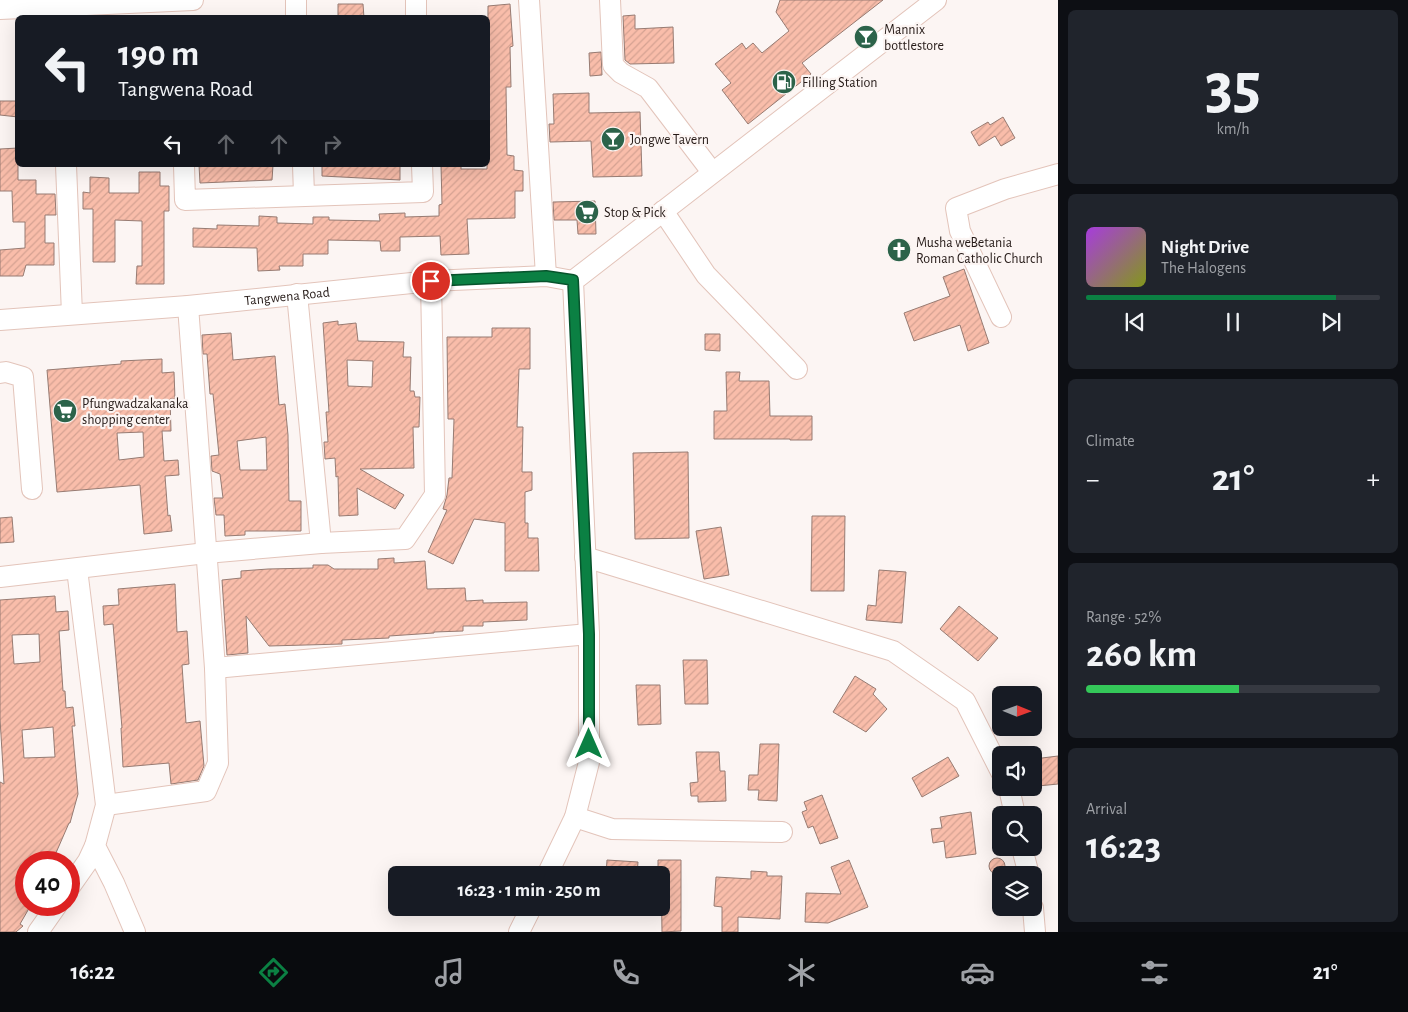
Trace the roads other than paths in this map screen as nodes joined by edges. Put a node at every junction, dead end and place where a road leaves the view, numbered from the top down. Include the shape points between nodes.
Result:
1 (296, 0) edge
2 (416, 0) edge
3 (530, 0) edge
4 (610, 0) edge
5 (933, 1) edge
6 (185, 6) edge
7 (0, 9) edge
8 (61, 12) edge
9 (296, 15) edge
10 (416, 15) edge
11 (66, 167) edge
12 (184, 167) edge
13 (302, 167) edge
14 (422, 167) edge
15 (712, 172) junction
16 (1058, 174) edge
17 (304, 196) junction
18 (663, 211) junction
19 (546, 276) junction
20 (573, 280) junction
21 (431, 281) junction
22 (297, 294) junction
23 (188, 306) junction
24 (72, 314) junction
25 (1001, 316) dead end
26 (0, 320) edge
27 (797, 369) dead end
28 (0, 373) edge
29 (32, 489) dead end
30 (321, 543) junction
31 (206, 553) junction
32 (585, 557) junction
33 (77, 569) junction
34 (0, 577) edge
35 (589, 634) junction
36 (215, 668) junction
37 (992, 754) edge
38 (106, 806) junction
39 (575, 817) junction
40 (782, 832) dead end
41 (95, 846) junction
42 (550, 866) edge
43 (80, 872) edge
44 (49, 916) edge
45 (527, 916) edge
46 (1034, 916) edge
47 (38, 932) edge
48 (135, 932) edge
49 (519, 932) edge
50 (1035, 932) edge

1 - 9 street
2 - 10 street
3 - 19 street
4 - 15 street via 613,65 621,74 648,88
5 - 15 street
6 - 8 street
7 - 8 street
11 - 24 street
12 - 17 street via 185,200
13 - 17 street
14 - 17 street via 423,192
15 - 18 street
16 - 25 street via 1005,189 956,208 960,231
18 - 20 street
18 - 27 street via 706,275
19 - 20 street, Tangwena Road
19 - 21 street, Tangwena Road
20 - 32 street
21 - 22 street, Tangwena Road
21 - 30 street via 435,495 405,539
22 - 23 street, Tangwena Road
22 - 30 street
23 - 24 street, Tangwena Road
23 - 31 street
24 - 26 street, Tangwena Road
28 - 29 street via 22,378
30 - 31 street
31 - 33 street
31 - 36 street
32 - 35 street
32 - 37 street via 893,651 965,702
33 - 34 street
33 - 38 street
35 - 36 street
35 - 39 street via 589,762
36 - 38 street via 218,763 206,791
38 - 41 street
39 - 40 street via 612,828
39 - 42 street
41 - 43 street
41 - 48 street
44 - 47 street
45 - 49 street
46 - 50 street

